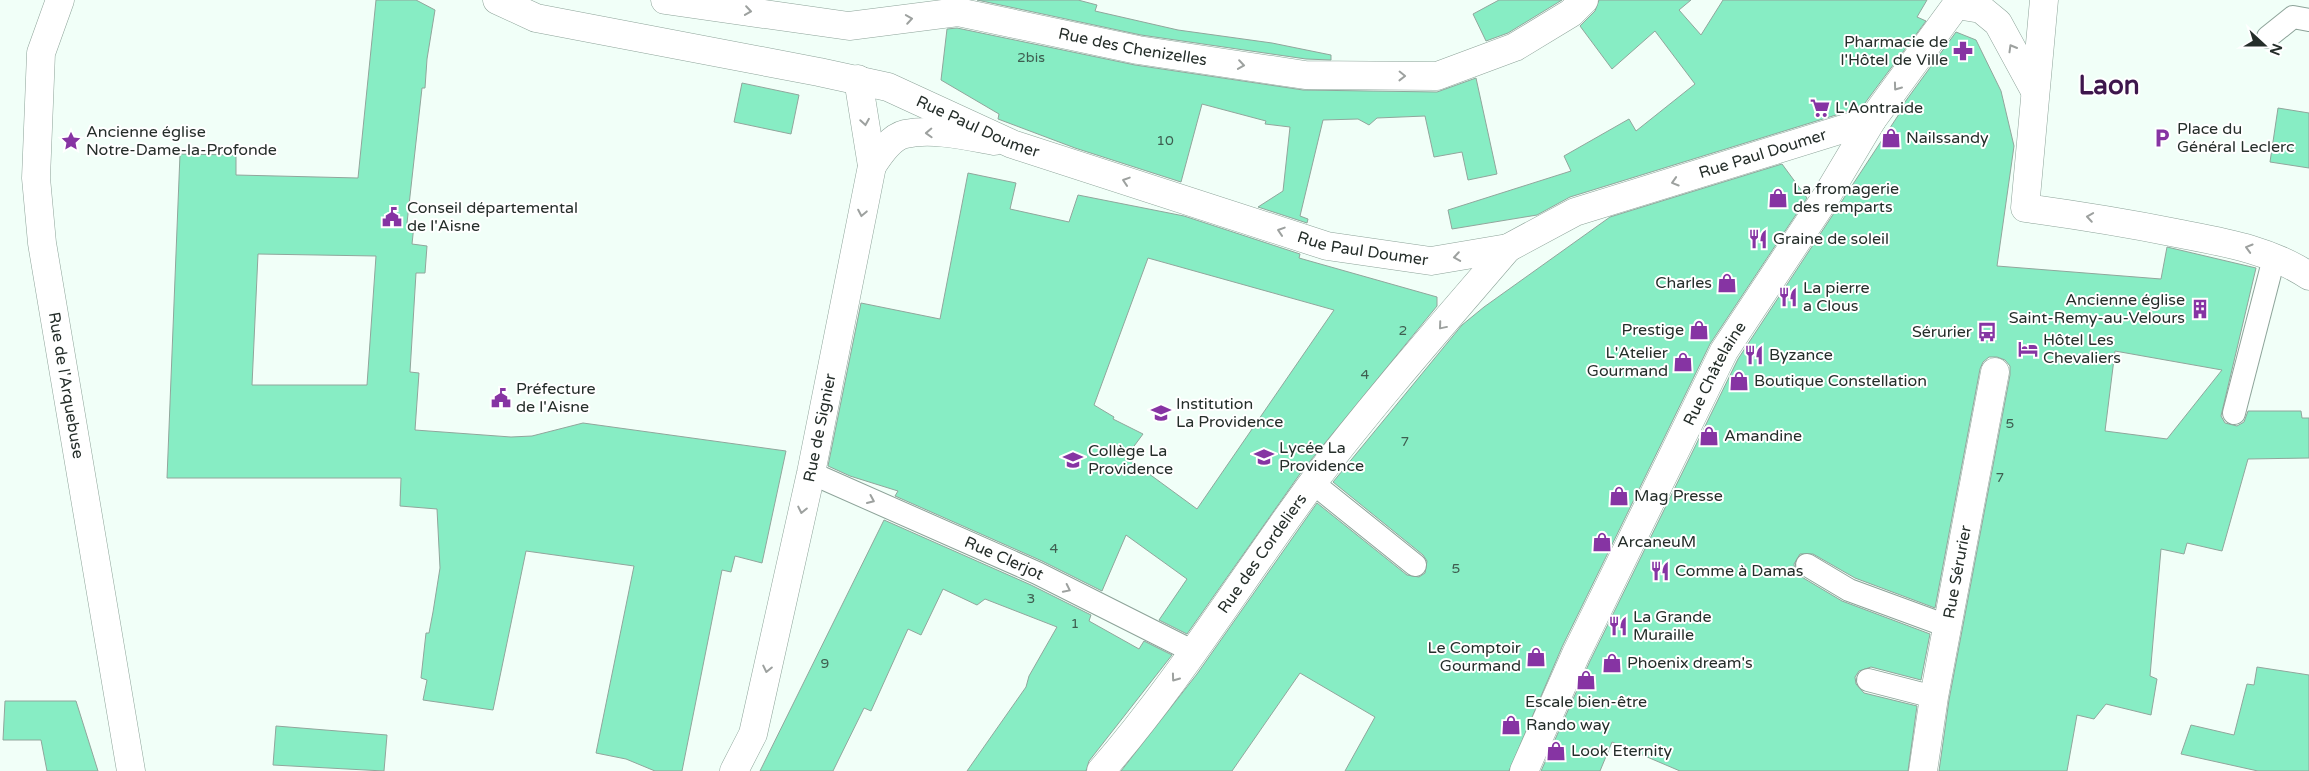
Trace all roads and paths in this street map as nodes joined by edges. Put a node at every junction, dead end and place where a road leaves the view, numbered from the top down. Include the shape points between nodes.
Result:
1 (60, 0) edge
2 (497, 0) edge
3 (665, 0) edge
4 (1584, 0) edge
5 (2044, 0) edge
6 (1958, 2) edge
7 (2309, 20) edge
8 (2268, 37) dead end
9 (858, 79) junction
10 (2035, 91) junction
11 (1872, 120) junction
12 (1012, 144) junction
13 (872, 166) junction
14 (1508, 248) junction
15 (2274, 258) junction
16 (2309, 276) edge
17 (1995, 372) dead end
18 (2234, 413) dead end
19 (810, 473) junction
20 (1313, 483) junction
21 (1415, 565) dead end
22 (1807, 565) dead end
23 (1947, 626) junction
24 (1194, 652) junction
25 (1868, 680) dead end
26 (1934, 697) junction
27 (131, 771) edge
28 (734, 771) edge
29 (1101, 771) edge
30 (1524, 771) edge
31 (1922, 771) edge

1 - 27 street, Rue de l'Arquebuse via 41,53 36,178 41,234
2 - 9 street, Rue Paul Doumer via 536,18
3 -> 4 street, Rue des Chenizelles via 849,26 958,12 1138,50 1305,75 1437,76 1515,47 1572,13
5 - 10 street
10 -> 6 street via 1998,23 1981,9
6 -> 11 street, Rue Châtelaine
7 - 8 lane via 2293,17
9 - 12 street, Rue Paul Doumer via 888,87
9 -> 13 street, Rue de Signier
15 -> 10 street via 2251,248 2223,242 2093,217 2025,208
11 -> 14 street, Rue Paul Doumer via 1575,212
11 - 30 street, Rue Châtelaine via 1826,197 1724,351 1576,654
12 -> 13 street via 950,132 904,134 882,150
14 -> 12 street, Rue Paul Doumer via 1431,261 1327,246
13 -> 19 street, Rue de Signier
14 -> 20 street, Rue des Cordeliers via 1352,432
15 - 16 street
15 - 18 lane
17 - 23 street, Rue Sérurier
19 -> 24 lane, Rue Clerjot via 1037,574
19 -> 28 street, Rue de Signier via 753,734
20 - 21 lane
20 - 24 street, Rue des Cordeliers
22 - 23 lane via 1849,590
23 - 26 street, Rue Sérurier
24 -> 29 street, Rue des Cordeliers via 1143,723
25 - 26 lane
26 - 31 street, Rue Sérurier

